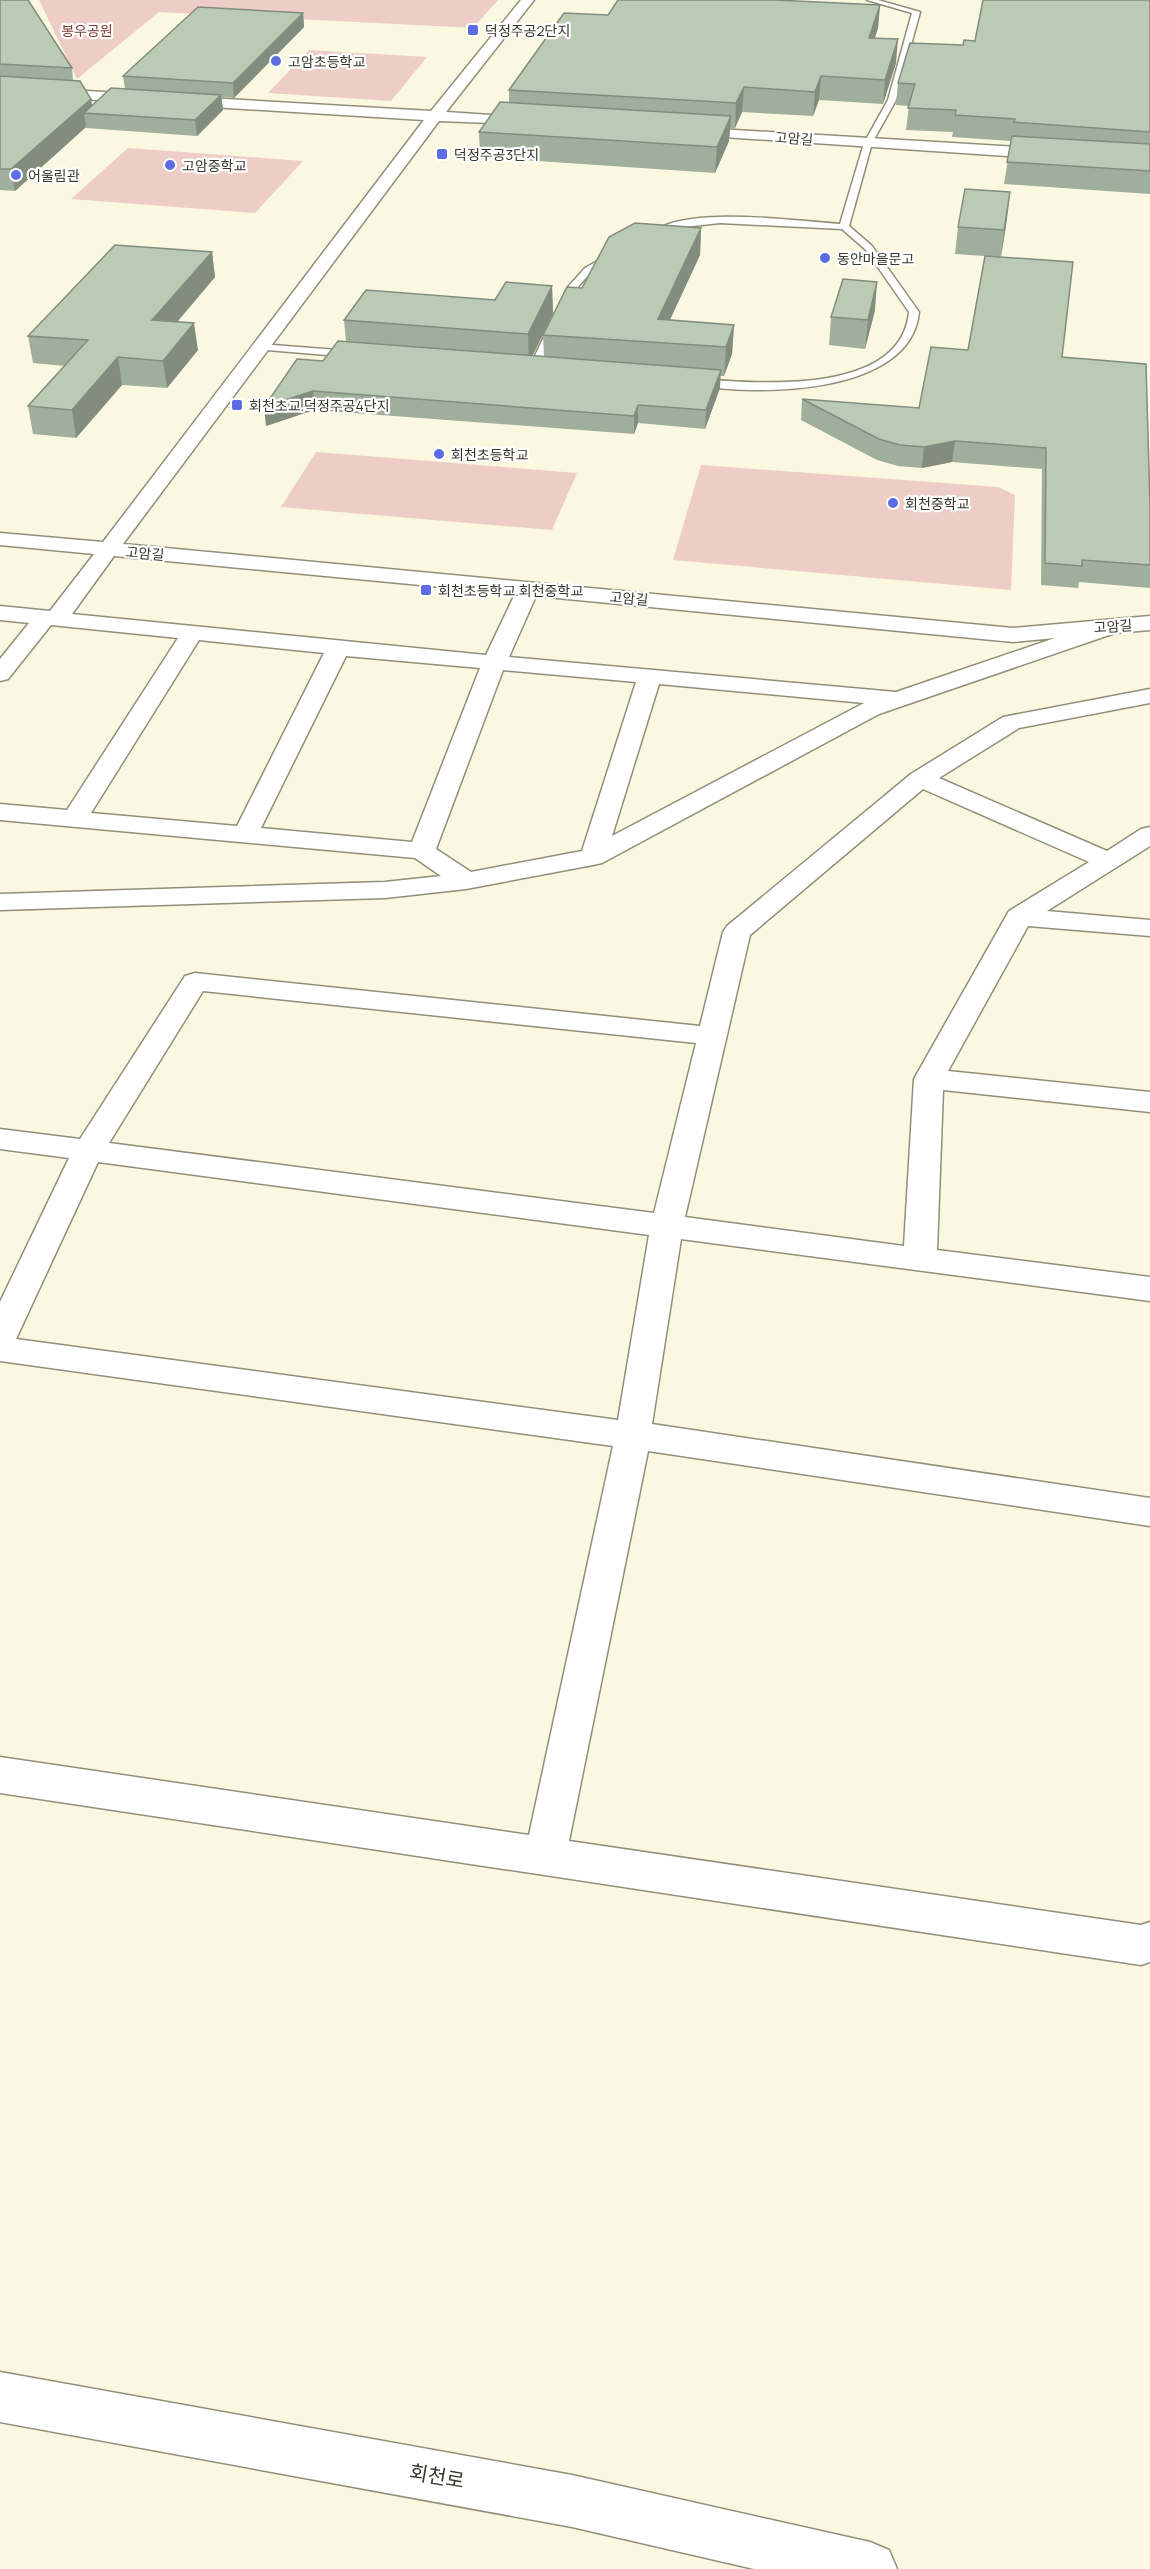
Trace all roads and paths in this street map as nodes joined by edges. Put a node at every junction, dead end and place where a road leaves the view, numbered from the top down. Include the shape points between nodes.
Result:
1 (528, 0) edge
2 (870, 0) edge
3 (0, 90) edge
4 (438, 116) junction
5 (545, 123) edge
6 (665, 130) edge
7 (868, 143) junction
8 (1068, 155) edge
9 (844, 227) junction
10 (641, 240) edge
11 (621, 252) edge
12 (259, 347) junction
13 (366, 355) edge
14 (522, 367) edge
15 (534, 368) junction
16 (545, 369) edge
17 (682, 380) edge
18 (0, 539) edge
19 (109, 549) junction
20 (529, 588) junction
21 (0, 613) edge
22 (50, 618) junction
23 (1150, 623) edge
24 (1113, 626) junction
25 (193, 632) junction
26 (338, 648) junction
27 (494, 663) junction
28 (0, 674) edge
29 (649, 678) junction
30 (1150, 696) edge
31 (897, 699) junction
32 (920, 779) junction
33 (0, 812) edge
34 (74, 819) junction
35 (245, 835) junction
36 (1150, 835) edge
37 (422, 851) junction
38 (593, 857) junction
39 (1109, 861) junction
40 (466, 881) junction
41 (0, 902) edge
42 (1019, 917) junction
43 (1150, 928) edge
44 (712, 1036) junction
45 (929, 1079) junction
46 (1150, 1102) edge
47 (0, 1139) edge
48 (88, 1150) junction
49 (667, 1226) junction
50 (920, 1259) junction
51 (1150, 1289) edge
52 (0, 1337) edge
53 (0, 1349) edge
54 (633, 1435) junction
55 (1150, 1512) edge
56 (0, 1775) edge
57 (545, 1856) junction
58 (1150, 1942) edge
59 (0, 2397) edge
60 (870, 2569) edge

1 - 4 street, 고암길
2 - 7 lane via 916,12 892,100
3 - 4 street
4 - 5 street
4 - 12 street, 고암길
6 - 7 street, 고암길
7 - 8 street, 고암길
7 - 9 lane
9 - 10 lane via 701,222 662,229
9 - 17 lane via 869,249 914,312 912,333 886,361 845,379 789,386
11 - 15 lane via 587,270 568,292
12 - 13 lane
12 - 19 street, 고암길
14 - 15 lane
15 - 16 lane
18 - 19 street, 고암길
19 - 20 street, 고암길
19 - 22 street
20 - 24 street, 고암길 via 1013,634
20 - 27 street
21 - 22 street
22 - 25 street
22 - 28 street
23 - 24 street, 고암길
24 - 31 street
25 - 26 street
25 - 34 street
26 - 27 street
26 - 35 street
27 - 29 street
27 - 37 street
29 - 31 street
29 - 38 street
30 - 32 street via 1012,723
31 - 38 street via 871,709
32 - 39 street
32 - 44 street via 737,932
33 - 34 street
34 - 35 street
35 - 37 street
36 - 39 street
37 - 40 street
38 - 40 street
39 - 42 street
40 - 41 street via 385,890
42 - 43 street
42 - 45 street
44 - 48 street via 195,982
44 - 49 street
45 - 46 street
45 - 50 street
47 - 48 street
48 - 49 street
48 - 52 street
49 - 50 street
49 - 54 street
50 - 51 street
53 - 54 street
54 - 55 street
54 - 57 street
56 - 57 street
57 - 58 street via 1141,1945
59 - 60 street, 회천로 via 572,2501

